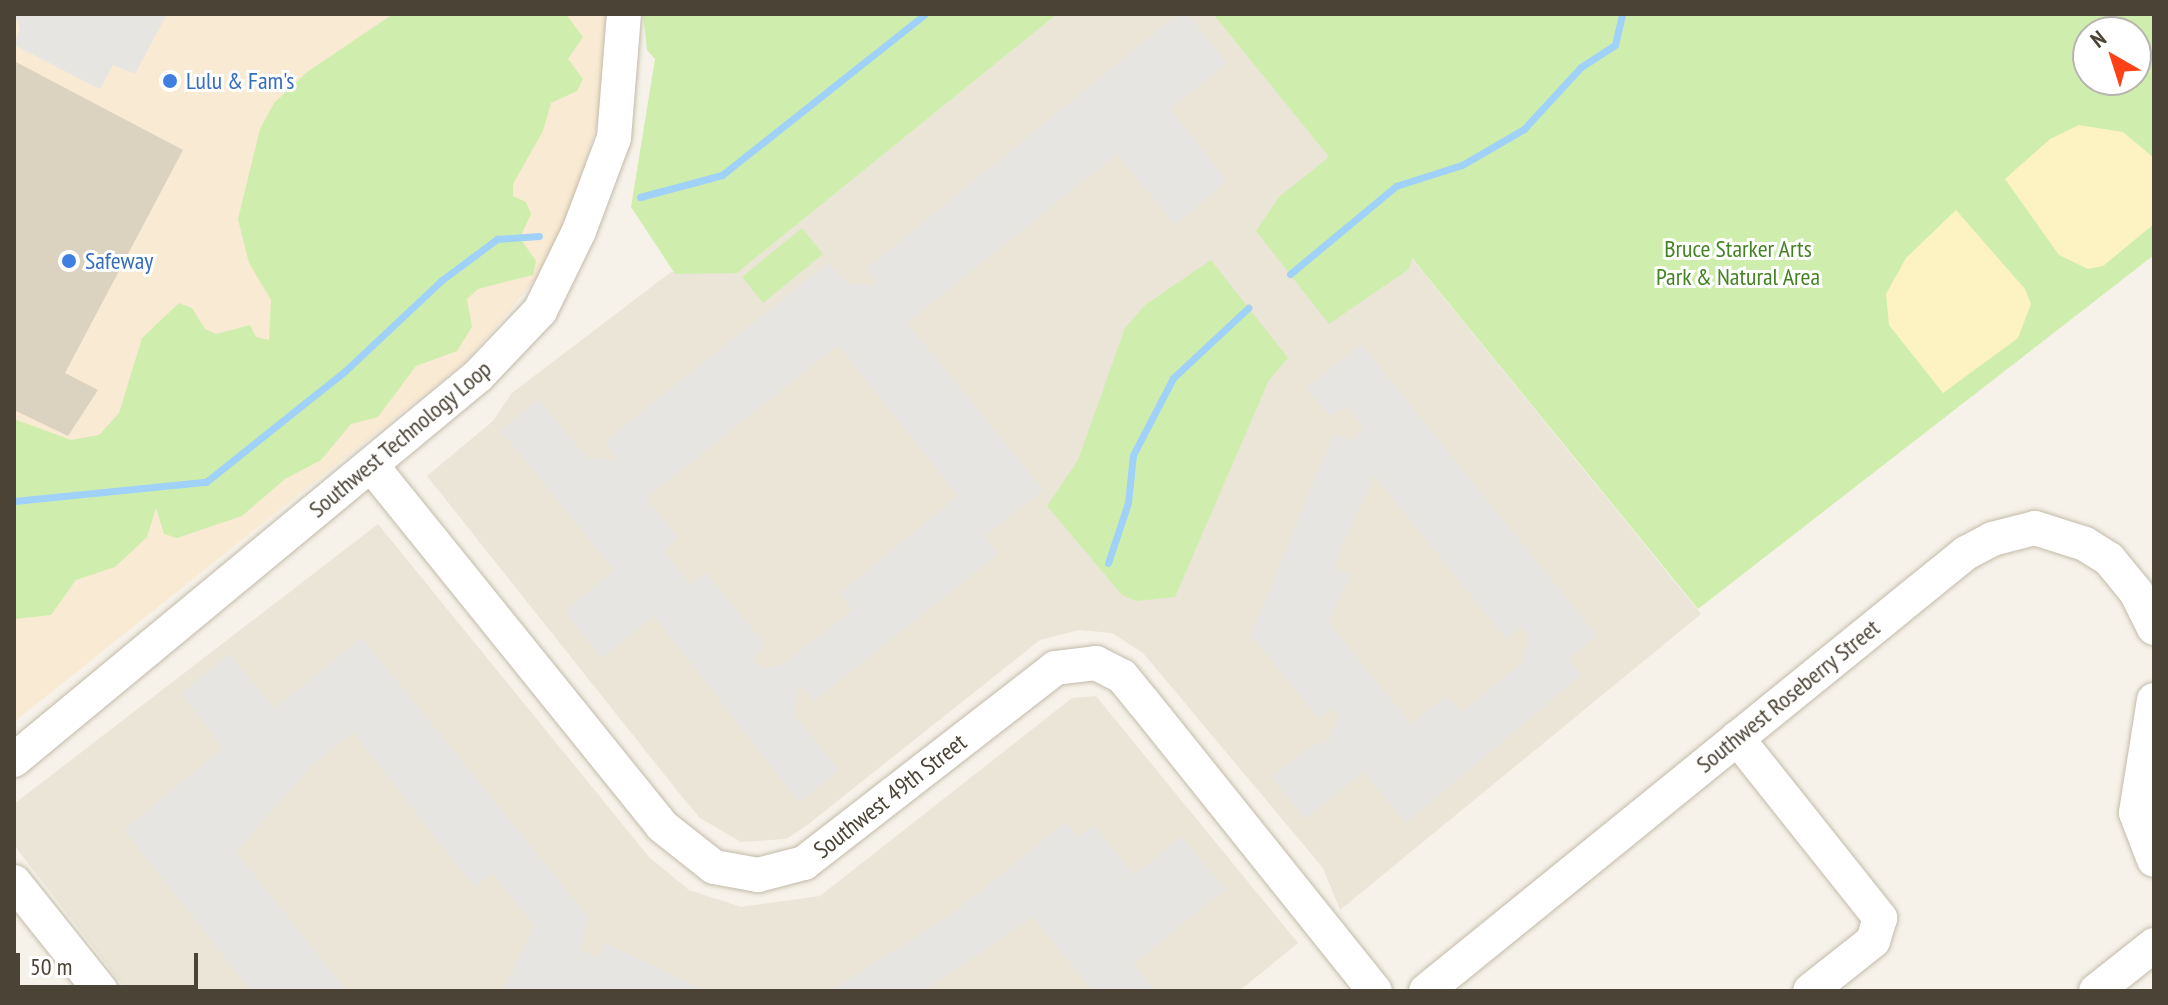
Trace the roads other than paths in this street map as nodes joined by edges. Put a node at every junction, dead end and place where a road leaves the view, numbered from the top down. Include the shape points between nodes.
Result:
1 (624, 14) edge
2 (371, 465) junction
3 (2154, 628) edge
4 (2154, 700) edge
5 (1737, 738) junction
6 (14, 760) edge
7 (2154, 860) edge
8 (14, 882) edge
9 (2154, 945) edge
10 (101, 991) edge
11 (1375, 991) edge
12 (1426, 991) edge
13 (1810, 991) edge
14 (2096, 991) edge

1 - 2 street, Southwest Technology Loop via 614,138 579,231 540,311 478,376
2 - 6 street, Southwest Technology Loop
2 - 11 street, Southwest 49th Street via 662,826 714,867 758,875 804,863 1045,674 1075,661 1096,663 1122,676
3 - 5 street, Southwest Roseberry Street via 2136,592 2109,559 2059,532 2011,531 1966,553
4 - 7 street via 2136,813
5 - 12 street, Southwest Roseberry Street
5 - 13 street via 1880,918 1873,941
8 - 10 street
9 - 14 street

